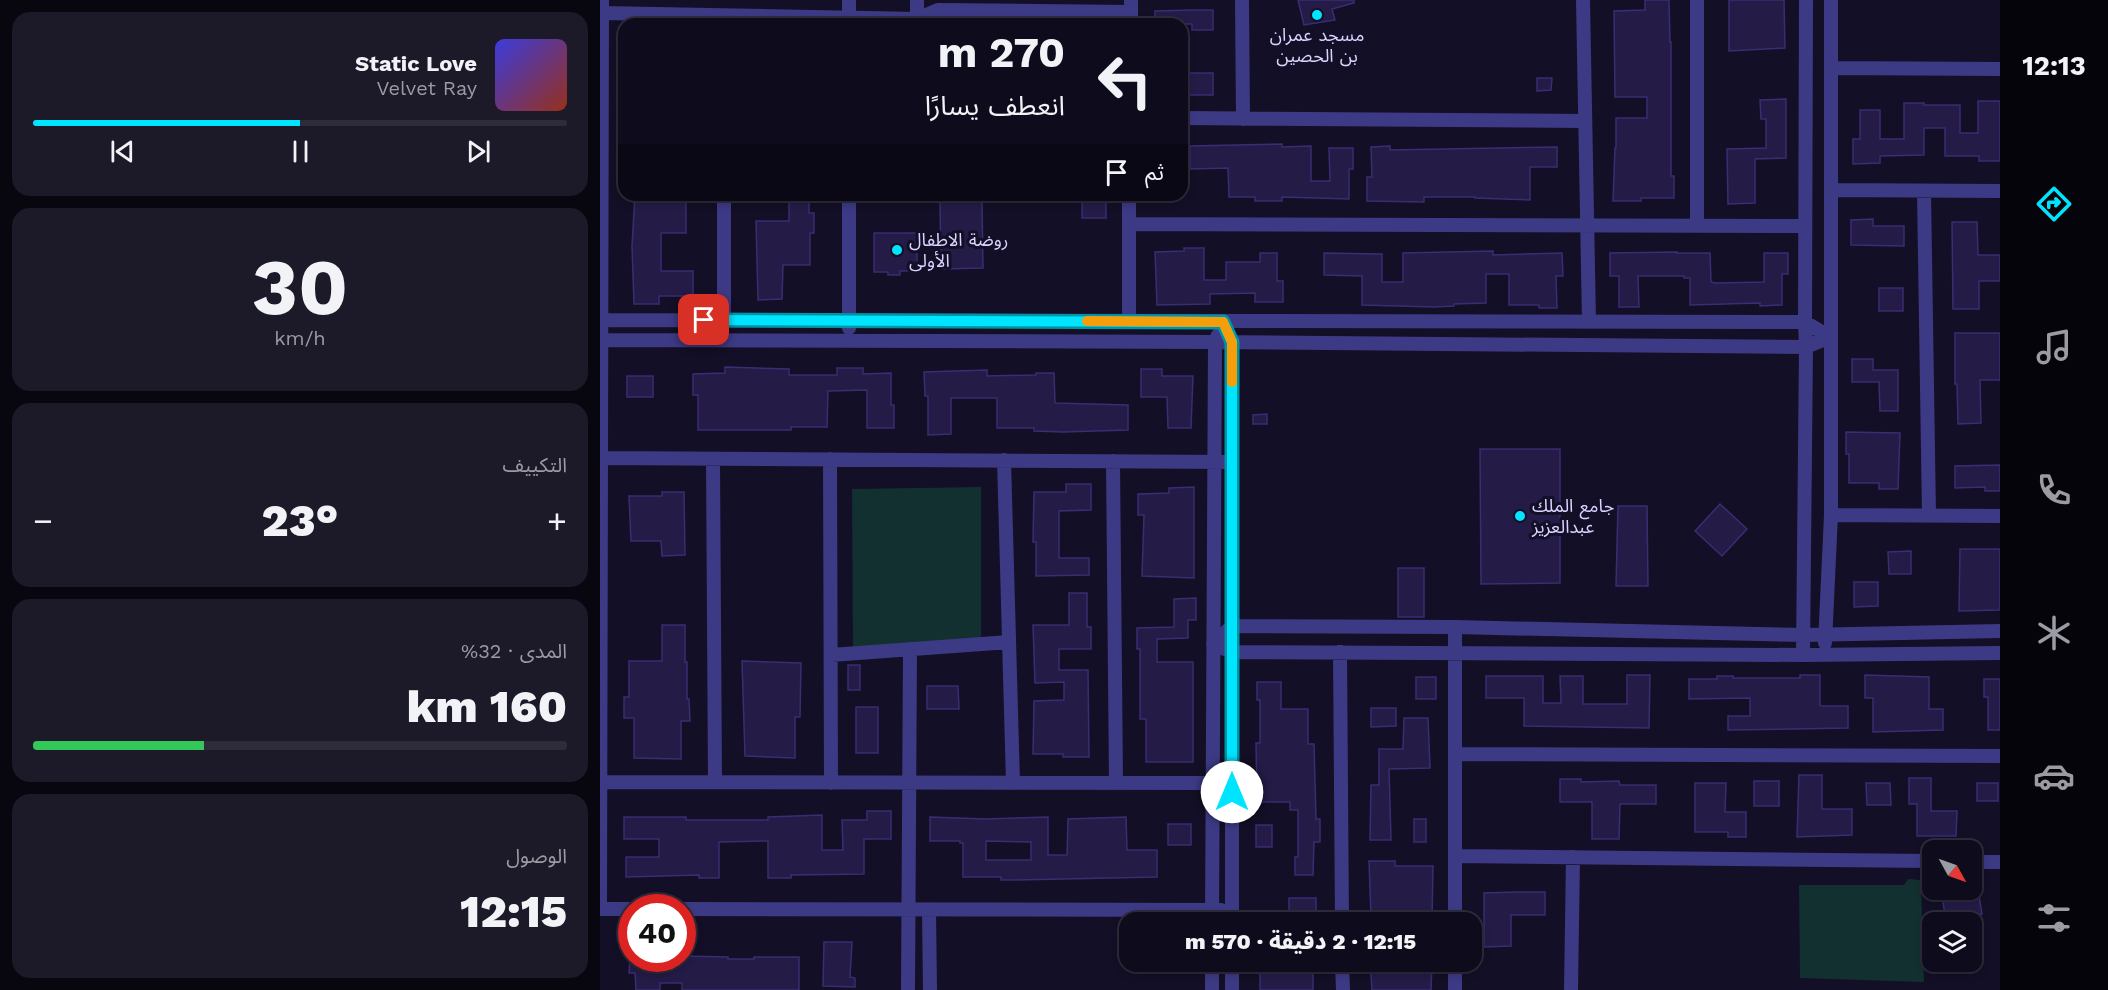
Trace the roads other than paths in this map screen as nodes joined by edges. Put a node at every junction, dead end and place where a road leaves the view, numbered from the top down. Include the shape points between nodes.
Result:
1 (849, 0) edge
2 (917, 0) edge
3 (1242, 0) edge
4 (1583, 0) edge
5 (1697, 0) edge
6 (1806, 0) edge
7 (1831, 0) edge
8 (602, 7) edge
9 (1131, 12) edge
10 (704, 18) edge
11 (849, 18) edge
12 (917, 18) edge
13 (919, 18) edge
14 (1831, 68) junction
15 (2000, 69) edge
16 (1188, 118) edge
17 (1243, 119) junction
18 (1585, 121) junction
19 (1831, 190) junction
20 (1924, 190) junction
21 (2000, 190) edge
22 (723, 201) edge
23 (849, 201) edge
24 (1129, 201) edge
25 (1129, 224) junction
26 (1587, 225) junction
27 (1697, 226) junction
28 (1805, 226) junction
29 (601, 320) edge
30 (724, 321) junction
31 (849, 321) junction
32 (1129, 321) junction
33 (1223, 322) junction
34 (1589, 322) junction
35 (1805, 322) junction
36 (1830, 337) junction
37 (601, 340) edge
38 (849, 341) junction
39 (1215, 342) junction
40 (1232, 342) junction
41 (1806, 346) junction
42 (601, 458) edge
43 (713, 459) junction
44 (830, 459) junction
45 (1004, 460) junction
46 (1113, 461) junction
47 (1214, 462) junction
48 (1232, 462) junction
49 (1831, 515) junction
50 (1929, 516) junction
51 (2000, 516) edge
52 (1232, 627) junction
53 (1455, 627) junction
54 (2000, 631) edge
55 (1804, 635) junction
56 (1825, 635) junction
57 (1009, 642) junction
58 (1213, 644) junction
59 (909, 649) junction
60 (1232, 652) junction
61 (1340, 652) junction
62 (1455, 652) junction
63 (2000, 653) edge
64 (1825, 654) junction
65 (831, 655) junction
66 (1803, 655) junction
67 (1455, 753) junction
68 (2000, 756) edge
69 (600, 782) edge
70 (715, 782) junction
71 (831, 783) junction
72 (908, 783) junction
73 (1013, 783) junction
74 (1116, 783) junction
75 (1213, 783) junction
76 (1455, 856) junction
77 (1574, 857) junction
78 (1922, 861) edge
79 (1982, 862) edge
80 (2000, 862) edge
81 (600, 909) edge
82 (618, 909) edge
83 (696, 909) edge
84 (929, 909) junction
85 (908, 910) junction
86 (1212, 912) edge
87 (1232, 912) edge
88 (1342, 912) edge
89 (1455, 912) edge
90 (1119, 914) edge
91 (1212, 972) edge
92 (1232, 972) edge
93 (1342, 972) edge
94 (1455, 972) edge
95 (908, 990) edge
96 (930, 990) edge
97 (1212, 990) edge
98 (1232, 990) edge
99 (1343, 990) edge
100 (1455, 990) edge
101 (1572, 990) edge

1 - 11 street
2 - 12 street
3 - 17 street
4 - 18 street
5 - 27 street
6 - 28 street
7 - 14 street
8 - 10 street
8 - 29 street
9 - 13 street via 938,10
14 - 15 street
14 - 19 street
16 - 17 street
17 - 18 street
18 - 26 street
19 - 20 street
19 - 36 street
20 - 21 street
20 - 50 street
22 - 30 street
23 - 31 street
24 - 25 street
25 - 26 street
25 - 32 street
26 - 27 street
26 - 34 street
27 - 28 street
28 - 35 street
29 - 30 street
29 - 37 street
30 - 31 street
31 - 32 street
31 - 38 street
32 - 33 street
33 - 34 street
33 - 39 street
33 - 40 street
34 - 35 street
35 - 36 street
35 - 41 street
36 - 41 street
36 - 49 street
37 - 38 street
37 - 42 street
38 - 39 street
39 - 40 street
39 - 47 street
40 - 41 street
40 - 48 street
41 - 55 street
42 - 43 street
42 - 69 street
43 - 44 street
43 - 70 street
44 - 45 street
44 - 65 street
45 - 46 street
45 - 57 street
46 - 47 street
46 - 74 street
47 - 48 street
47 - 58 street
48 - 52 street
49 - 50 street
49 - 56 street
50 - 51 street
52 - 53 street
52 - 58 street
52 - 60 street
53 - 55 street
53 - 62 street
54 - 56 street
55 - 56 street
55 - 66 street
56 - 64 street
57 - 59 street
57 - 73 street
58 - 60 street
58 - 75 street
59 - 65 street
59 - 72 street
60 - 61 street
60 - 87 street
61 - 62 street
61 - 88 street
62 - 66 street
62 - 67 street
63 - 64 street
64 - 66 street
65 - 71 street
67 - 68 street
67 - 76 street
69 - 70 street
69 - 81 street
70 - 71 street
71 - 72 street
72 - 73 street
72 - 85 street
73 - 74 street
74 - 75 street
75 - 86 street
76 - 77 street
76 - 89 street
77 - 78 street
77 - 101 street
79 - 80 street
81 - 82 street
83 - 85 street
84 - 85 street
84 - 90 street
84 - 96 street
85 - 95 street
91 - 97 street
92 - 98 street
93 - 99 street
94 - 100 street

